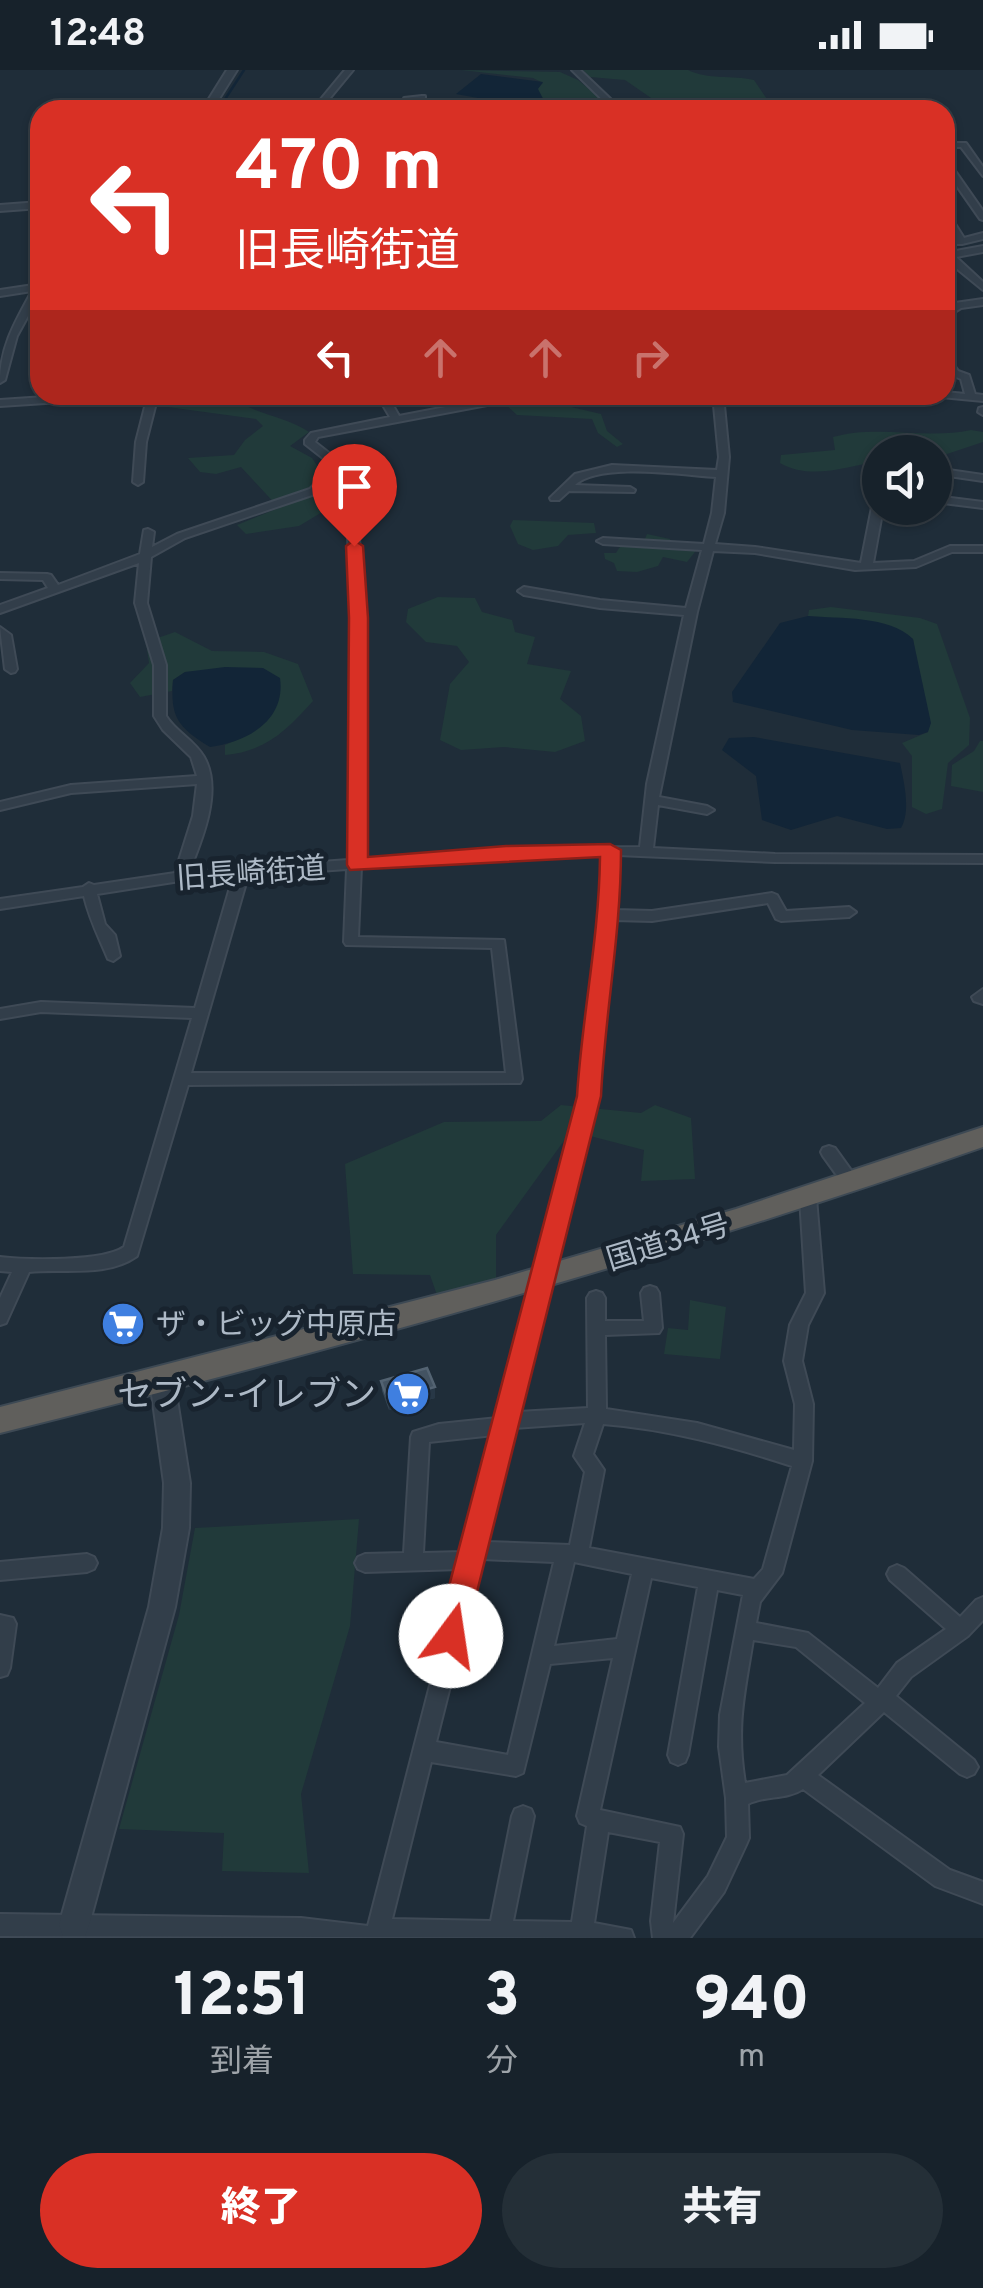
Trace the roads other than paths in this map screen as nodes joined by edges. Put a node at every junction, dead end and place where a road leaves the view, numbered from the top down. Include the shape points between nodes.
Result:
1 (232, 70) edge
2 (348, 70) edge
3 (576, 70) edge
4 (422, 98) dead end
5 (214, 100) edge
6 (324, 100) edge
7 (407, 100) edge
8 (608, 100) edge
9 (955, 144) edge
10 (983, 176) edge
11 (955, 180) edge
12 (955, 185) edge
13 (30, 205) edge
14 (0, 208) edge
15 (983, 217) edge
16 (955, 230) edge
17 (983, 236) edge
18 (955, 241) edge
19 (962, 241) junction
20 (983, 250) edge
21 (955, 254) edge
22 (955, 262) edge
23 (983, 287) edge
24 (30, 288) edge
25 (0, 293) edge
26 (955, 302) edge
27 (983, 302) edge
28 (30, 304) edge
29 (958, 305) junction
30 (955, 307) edge
31 (955, 373) edge
32 (0, 380) edge
33 (977, 398) edge
34 (30, 401) edge
35 (0, 403) edge
36 (150, 405) edge
37 (388, 405) edge
38 (468, 405) edge
39 (719, 405) edge
40 (395, 418) junction
41 (340, 466) junction
42 (630, 468) junction
43 (952, 473) edge
44 (723, 474) junction
45 (983, 478) edge
46 (138, 482) dead end
47 (630, 490) junction
48 (952, 501) edge
49 (983, 505) edge
50 (631, 506) dead end
51 (874, 525) edge
52 (148, 532) dead end
53 (603, 541) dead end
54 (710, 547) junction
55 (983, 548) edge
56 (146, 554) junction
57 (866, 566) junction
58 (0, 576) edge
59 (54, 588) junction
60 (524, 591) dead end
61 (0, 609) edge
62 (691, 612) junction
63 (0, 631) edge
64 (11, 669) dead end
65 (203, 780) junction
66 (654, 800) junction
67 (0, 806) edge
68 (707, 810) dead end
69 (610, 850) junction
70 (646, 852) junction
71 (983, 859) edge
72 (357, 865) junction
73 (241, 875) junction
74 (180, 876) junction
75 (89, 888) junction
76 (0, 904) edge
77 (850, 912) dead end
78 (610, 915) junction
79 (113, 956) dead end
80 (200, 1013) junction
81 (0, 1014) edge
82 (181, 1079) junction
83 (983, 1138) edge
84 (829, 1152) dead end
85 (852, 1184) junction
86 (808, 1198) junction
87 (0, 1264) edge
88 (23, 1266) junction
89 (542, 1280) junction
90 (650, 1294) dead end
91 (596, 1298) dead end
92 (0, 1318) edge
93 (596, 1328) junction
94 (162, 1380) junction
95 (597, 1414) junction
96 (0, 1420) edge
97 (505, 1423) junction
98 (803, 1460) junction
99 (572, 1554) junction
100 (471, 1555) junction
101 (413, 1562) junction
102 (86, 1563) dead end
103 (365, 1563) dead end
104 (643, 1568) junction
105 (0, 1571) edge
106 (897, 1574) dead end
107 (708, 1580) junction
108 (759, 1589) junction
109 (983, 1606) edge
110 (0, 1624) edge
111 (745, 1630) junction
112 (961, 1630) junction
113 (624, 1648) junction
114 (542, 1656) junction
115 (0, 1668) edge
116 (880, 1702) junction
117 (422, 1750) junction
118 (678, 1754) dead end
119 (966, 1767) dead end
120 (802, 1776) junction
121 (737, 1798) junction
122 (523, 1816) dead end
123 (599, 1820) junction
124 (983, 1893) edge
125 (0, 1925) edge
126 (74, 1925) junction
127 (500, 1932) junction
128 (581, 1933) junction
129 (376, 1935) edge
130 (622, 1938) edge
131 (664, 1938) edge

1 - 5 street
2 - 6 street
3 - 8 street
4 - 7 street
9 - 10 street via 963,144
10 - 11 street
12 - 15 street
13 - 14 street
16 - 19 street
17 - 19 street
18 - 19 street
20 - 21 street
22 - 23 street
24 - 25 street
26 - 29 street
27 - 29 street
28 - 32 street via 12,336
29 - 30 street
31 - 33 street via 965,377
34 - 35 street
36 - 46 street
37 - 40 street
38 - 40 street
39 - 44 street
40 - 41 street via 310,440
41 - 56 street via 314,491
41 - 72 street via 354,482
42 - 44 street
42 - 47 street
42 - 47 street via 579,476 560,493
43 - 45 street
44 - 54 street
47 - 50 street
48 - 49 street
51 - 57 street
52 - 56 street
53 - 54 street
54 - 57 street
54 - 62 street
55 - 57 street via 950,548 916,564
56 - 59 street
56 - 65 street via 141,604 160,664 160,716 200,759
58 - 59 street via 48,577
59 - 61 street
60 - 62 street
62 - 66 street
63 - 64 street
65 - 67 street via 72,789
65 - 74 street via 198,831
66 - 68 street
66 - 70 street
69 - 70 street, 旧長崎街道
69 - 72 street, 旧長崎街道
69 - 78 street
70 - 71 street, 旧長崎街道
72 - 73 street, 旧長崎街道
72 - 82 street via 352,942 499,943 514,1079
73 - 74 street, 旧長崎街道
73 - 80 street
74 - 75 street, 旧長崎街道
75 - 76 street, 旧長崎街道
75 - 79 street
77 - 78 street via 781,916 772,898 652,916
78 - 89 street via 593,1017 589,1096
80 - 81 street via 40,1008
80 - 82 street
82 - 88 street via 126,1257
83 - 85 highway, 国道34号
84 - 85 street
85 - 86 highway, 国道34号
86 - 89 highway, 国道34号
86 - 98 street via 814,1293 799,1324 793,1361 804,1404
87 - 88 street
88 - 92 street
89 - 94 highway, 国道34号
89 - 97 street
90 - 93 street via 653,1328
91 - 93 street
93 - 95 street
94 - 96 highway, 国道34号
94 - 126 street via 177,1482 176,1528 162,1607
95 - 97 street
95 - 98 street via 640,1418
95 - 99 street via 583,1456 595,1470
97 - 100 street
97 - 101 street via 442,1428 420,1437
98 - 108 street via 782,1544
99 - 100 street
99 - 104 street
99 - 114 street
100 - 101 street
100 - 117 street
101 - 103 street
102 - 105 street
104 - 107 street
104 - 113 street
106 - 112 street
107 - 108 street
107 - 118 street
108 - 111 street
109 - 112 street
110 - 115 street via 6,1624
111 - 116 street via 801,1639
111 - 121 street via 730,1715
112 - 116 street via 904,1670
113 - 114 street
113 - 123 street via 588,1816
114 - 117 street via 516,1766
116 - 119 street
116 - 120 street
117 - 129 street
120 - 121 street via 792,1785
120 - 124 street via 944,1878
121 - 131 street via 738,1838 716,1884 682,1931
122 - 127 street
123 - 128 street
123 - 131 street via 672,1834
125 - 126 street
126 - 129 street
127 - 128 street
127 - 129 street
128 - 130 street

